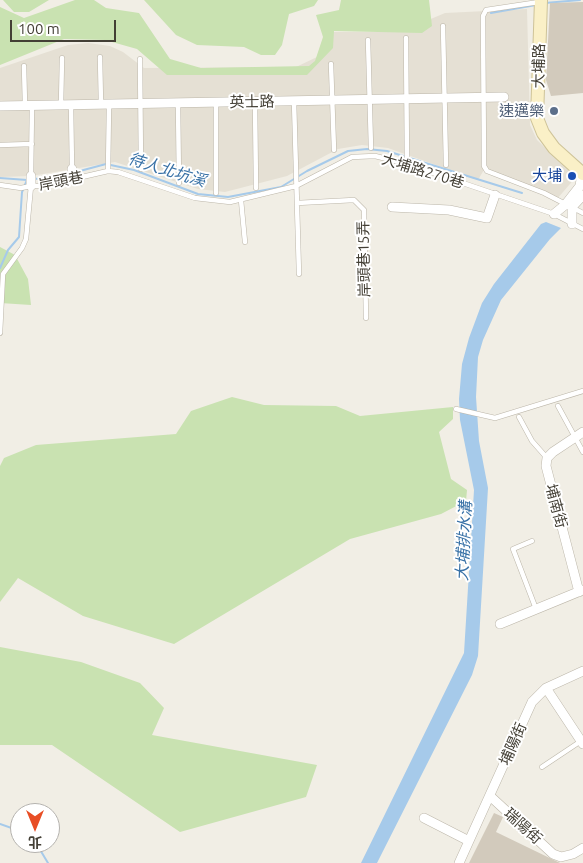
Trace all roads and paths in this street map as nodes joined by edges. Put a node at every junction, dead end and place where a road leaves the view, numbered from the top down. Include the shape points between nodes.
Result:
1 (540, 1) edge
2 (443, 26) dead end
3 (406, 38) dead end
4 (368, 40) dead end
5 (100, 57) dead end
6 (62, 58) dead end
7 (140, 59) dead end
8 (331, 64) dead end
9 (24, 66) dead end
10 (504, 97) dead end
11 (445, 98) junction
12 (483, 98) junction
13 (408, 99) junction
14 (370, 100) junction
15 (332, 101) junction
16 (255, 102) junction
17 (294, 102) junction
18 (216, 103) junction
19 (178, 104) junction
20 (62, 105) junction
21 (141, 105) junction
22 (0, 106) edge
23 (28, 106) junction
24 (71, 106) junction
25 (105, 106) junction
26 (32, 144) junction
27 (0, 145) edge
28 (371, 148) dead end
29 (334, 150) dead end
30 (407, 164) junction
31 (446, 165) dead end
32 (142, 169) dead end
33 (108, 171) junction
34 (583, 173) edge
35 (74, 174) junction
36 (31, 176) joint
37 (179, 183) dead end
38 (0, 185) edge
39 (31, 186) junction
40 (296, 186) junction
41 (256, 188) dead end
42 (216, 193) dead end
43 (495, 195) junction
44 (583, 195) edge
45 (241, 200) junction
46 (297, 203) junction
47 (568, 206) junction
48 (392, 207) dead end
49 (583, 213) edge
50 (554, 214) junction
51 (572, 224) junction
52 (583, 229) edge
53 (245, 242) dead end
54 (300, 274) dead end
55 (366, 318) dead end
56 (0, 333) edge
57 (583, 390) edge
58 (558, 406) dead end
59 (456, 409) dead end
60 (519, 417) dead end
61 (583, 432) edge
62 (574, 436) junction
63 (583, 452) edge
64 (547, 458) junction
65 (532, 541) dead end
66 (581, 591) edge
67 (536, 609) junction
68 (500, 624) dead end
69 (583, 671) edge
70 (546, 688) junction
71 (582, 743) edge
72 (542, 767) dead end
73 (490, 796) junction
74 (424, 818) dead end
75 (469, 841) junction
76 (583, 848) edge
77 (459, 863) edge

1 - 12 lane via 486,10 482,29
1 - 34 main road, 大埔路 via 538,118 542,134
2 - 11 lane
3 - 13 lane
4 - 14 lane
5 - 25 lane
6 - 20 lane
7 - 21 lane
8 - 15 lane
9 - 23 lane
10 - 12 street, 英士路
11 - 12 street, 英士路
11 - 13 street, 英士路
11 - 31 lane
12 - 47 lane via 484,166 487,171 531,187
13 - 14 street, 英士路
13 - 30 lane
14 - 15 street, 英士路
14 - 28 lane
15 - 17 street, 英士路
15 - 29 lane
16 - 17 street, 英士路
16 - 18 street, 英士路
16 - 41 lane
17 - 40 lane
18 - 19 street, 英士路
18 - 42 lane
19 - 21 street, 英士路
19 - 37 lane
20 - 23 street, 英士路
20 - 24 street, 英士路
21 - 25 street, 英士路
21 - 32 lane
22 - 23 street, 英士路
23 - 26 lane
24 - 25 street, 英士路
24 - 35 lane
25 - 33 lane
26 - 27 lane
26 - 36 lane
30 - 40 lane, 大埔路270巷 via 375,156 352,157
30 - 43 lane, 大埔路270巷
33 - 35 lane, 岸頭巷
33 - 45 lane, 岸頭巷 via 209,201
34 - 47 street via 580,186
35 - 39 lane, 岸頭巷
36 - 39 street
38 - 39 lane
39 - 56 lane, 岸頭巷 via 26,239 3,274
40 - 45 lane
40 - 46 lane
43 - 48 street, 大埔路270巷 via 487,218 450,210
43 - 50 lane, 大埔路270巷
44 - 47 street
45 - 53 lane
46 - 54 lane
46 - 55 lane, 岸頭巷15弄 via 354,200 364,210
47 - 49 lane
47 - 50 street
47 - 51 street
50 - 51 lane, 大埔路270巷
51 - 52 lane, 大埔路270巷
57 - 59 lane via 495,418
58 - 62 lane
60 - 64 lane via 532,441
61 - 62 street
62 - 63 lane
62 - 64 street
64 - 66 street, 埔南街 via 546,466
65 - 67 lane via 512,549
66 - 67 street
67 - 68 street
69 - 70 street, 埔陽街
70 - 71 street
70 - 73 street, 埔陽街 via 532,702
71 - 72 lane
73 - 75 street, 埔陽街
73 - 76 street, 瑞陽街 via 553,854 561,857
74 - 75 street
75 - 77 street, 埔陽街

